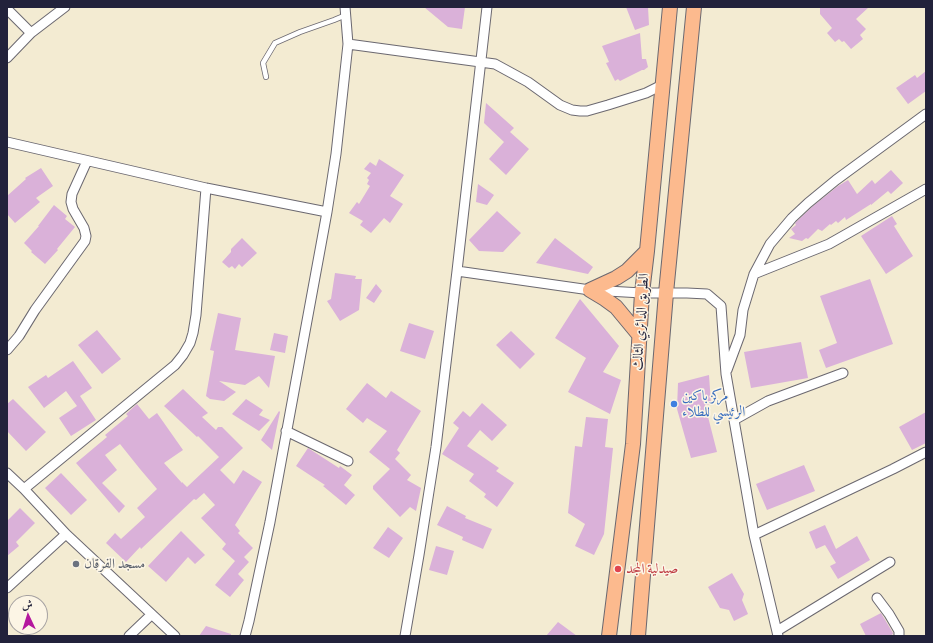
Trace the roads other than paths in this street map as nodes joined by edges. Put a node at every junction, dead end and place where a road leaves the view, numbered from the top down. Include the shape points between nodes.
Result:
1 (65, 7) edge
2 (486, 7) edge
3 (670, 7) edge
4 (694, 7) edge
5 (7, 9) edge
6 (345, 11) edge
7 (31, 33) junction
8 (348, 44) junction
9 (7, 58) edge
10 (480, 61) junction
11 (266, 77) dead end
12 (662, 85) junction
13 (926, 114) edge
14 (7, 142) edge
15 (87, 161) junction
16 (206, 188) junction
17 (926, 189) edge
18 (327, 212) junction
19 (647, 251) junction
20 (457, 271) junction
21 (754, 274) junction
22 (590, 290) junction
23 (642, 292) junction
24 (666, 293) junction
25 (640, 336) junction
26 (7, 350) edge
27 (843, 373) dead end
28 (726, 374) junction
29 (734, 420) junction
30 (286, 431) junction
31 (926, 452) edge
32 (348, 461) dead end
33 (7, 473) edge
34 (24, 489) junction
35 (66, 534) junction
36 (754, 535) junction
37 (890, 562) dead end
38 (7, 588) edge
39 (877, 598) dead end
40 (151, 614) junction
41 (778, 633) edge
42 (129, 636) edge
43 (174, 636) edge
44 (245, 636) edge
45 (405, 636) edge
46 (609, 636) edge
47 (638, 636) edge
48 (899, 636) edge

1 - 7 street
2 - 10 street
3 - 12 main road, الطريق الدائري الثالث
4 - 24 main road, الطريق الدائري الثالث
5 - 7 street
6 - 8 street
6 - 11 lane via 334,20 275,43 263,63
7 - 9 street
8 - 10 street
8 - 18 street
10 - 12 street via 496,64 572,110 587,111 608,106
10 - 20 street
12 - 19 main road, الطريق الدائري الثالث
13 - 21 street via 808,202 770,244
14 - 15 street
15 - 16 street
15 - 26 street via 71,202 84,228 85,241
16 - 18 street
16 - 34 street via 196,316 190,343 175,365
17 - 21 street via 829,244
18 - 30 street
19 - 22 main road via 627,271
19 - 23 main road, الطريق الدائري الثالث
20 - 22 street
20 - 45 street via 436,447
21 - 28 street via 743,310 740,336
22 - 23 street
22 - 25 main road via 616,307
23 - 24 street
23 - 25 main road, الطريق الدائري الثالث
24 - 28 street via 707,294 721,306
24 - 47 main road, الطريق الدائري الثالث
25 - 46 main road, الطريق الدائري الثالث via 633,444
27 - 29 street via 768,401
28 - 29 street
29 - 36 street
30 - 32 street
30 - 44 street via 270,522
31 - 36 street
33 - 34 street
34 - 35 street
35 - 38 street
35 - 40 street
36 - 41 street
37 - 41 street
39 - 48 street via 896,625
40 - 42 street
40 - 43 street

